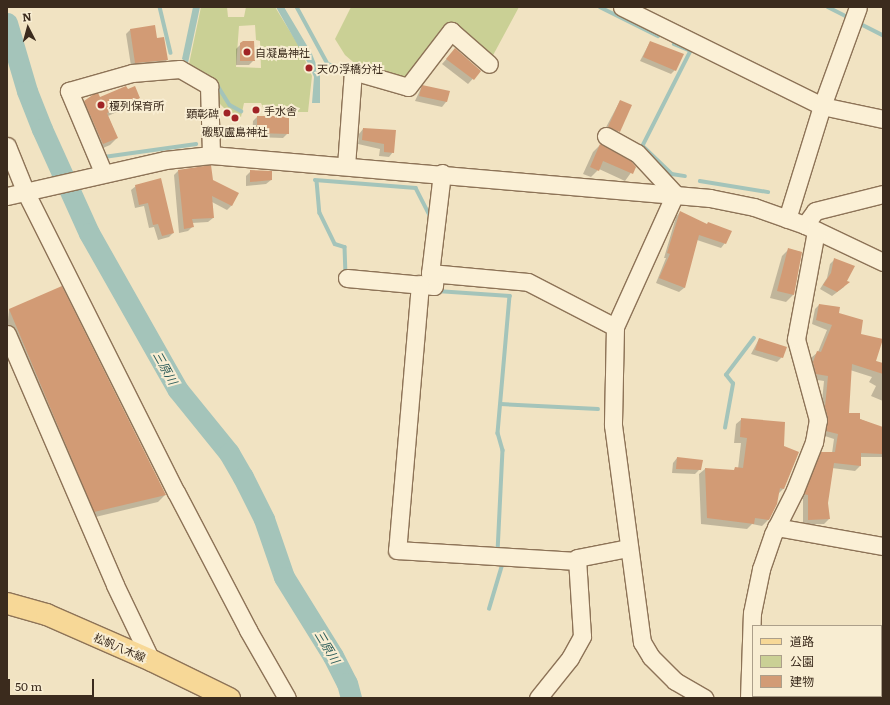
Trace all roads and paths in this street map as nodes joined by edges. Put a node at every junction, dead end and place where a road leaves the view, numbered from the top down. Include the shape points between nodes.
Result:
1 (622, 7) edge
2 (858, 7) edge
3 (489, 64) dead end
4 (822, 106) junction
5 (883, 118) edge
6 (606, 136) dead end
7 (7, 146) edge
8 (211, 156) junction
9 (346, 166) junction
10 (99, 173) junction
11 (442, 173) junction
12 (26, 193) junction
13 (675, 194) junction
14 (883, 194) edge
15 (7, 196) edge
16 (787, 219) junction
17 (810, 228) junction
18 (883, 262) edge
19 (435, 273) junction
20 (347, 278) dead end
21 (420, 284) junction
22 (615, 326) junction
23 (7, 334) edge
24 (776, 527) junction
25 (883, 546) edge
26 (628, 548) junction
27 (576, 561) junction
28 (7, 603) edge
29 (151, 660) junction
30 (229, 698) edge
31 (287, 698) edge
32 (538, 698) edge
33 (704, 698) edge
34 (749, 698) edge

1 - 4 street
2 - 4 street
3 - 9 street via 451,31 408,87 353,71
4 - 5 street
4 - 16 street
6 - 13 street via 637,153
7 - 12 street
8 - 9 street
8 - 10 street via 165,160
8 - 10 street via 209,86 180,70 132,74 69,91
9 - 11 street
10 - 12 street
11 - 13 street
11 - 19 street via 430,273
12 - 15 street
12 - 31 street via 180,499 248,630
13 - 16 street via 732,202
13 - 22 street
14 - 17 street via 815,211
16 - 17 street
17 - 18 street
17 - 24 street via 796,339 818,420 814,442 798,484
19 - 21 street via 434,286
19 - 22 street via 528,282
20 - 21 street
21 - 27 street via 397,550
22 - 26 street via 614,425
23 - 29 street via 105,563
24 - 25 street
24 - 34 street via 761,569 752,613
26 - 27 street via 577,558
26 - 33 street via 642,642 651,657 675,681
27 - 32 street via 582,636 570,658
28 - 29 main road, 松帆八木線 via 46,614
29 - 30 main road, 松帆八木線

